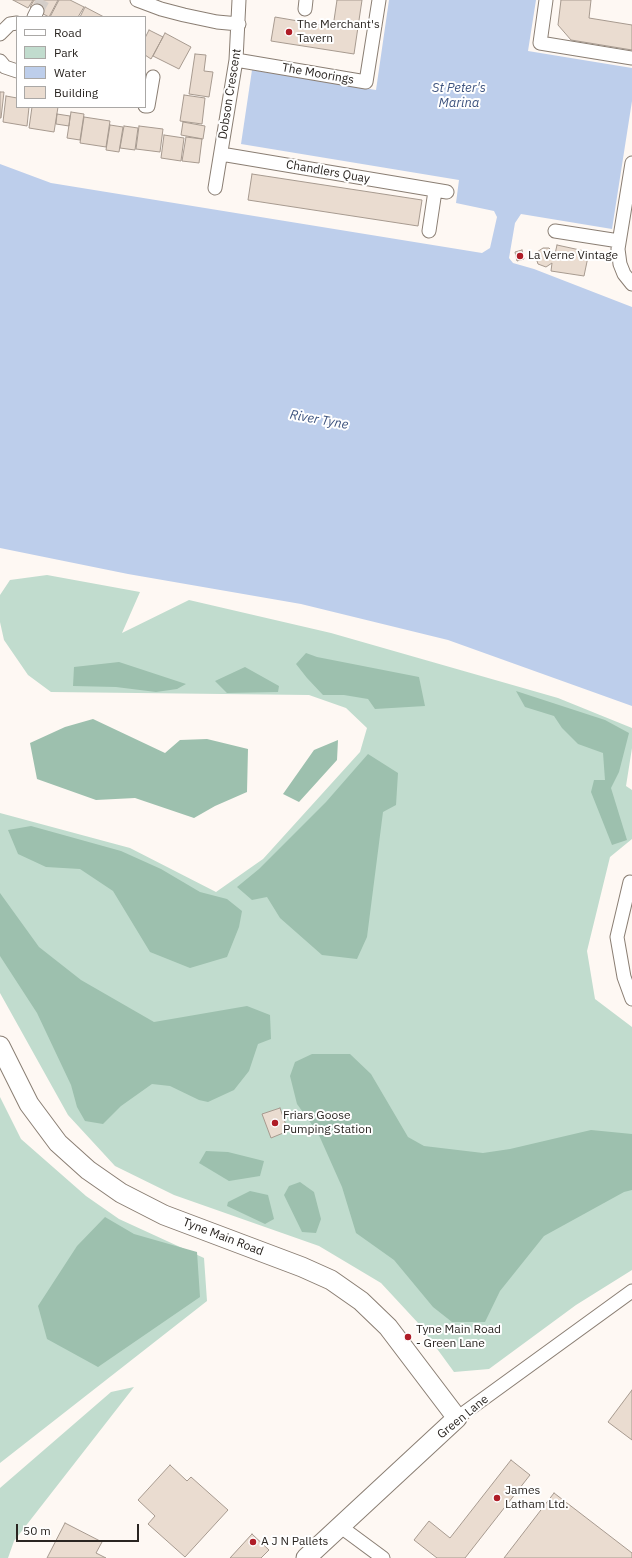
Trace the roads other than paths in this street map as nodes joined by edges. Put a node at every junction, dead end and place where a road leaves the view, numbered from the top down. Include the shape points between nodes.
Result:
1 (137, 0) edge
2 (239, 0) edge
3 (379, 0) edge
4 (546, 0) edge
5 (16, 23) edge
6 (239, 24) junction
7 (0, 34) edge
8 (632, 58) edge
9 (236, 60) junction
10 (0, 62) edge
11 (16, 71) edge
12 (153, 77) dead end
13 (146, 106) edge
14 (221, 154) junction
15 (632, 162) edge
16 (215, 188) dead end
17 (429, 231) dead end
18 (555, 231) dead end
19 (619, 241) junction
20 (632, 284) edge
21 (630, 882) dead end
22 (632, 1000) edge
23 (0, 1046) edge
24 (632, 1291) edge
25 (458, 1418) junction
26 (341, 1527) junction
27 (306, 1558) edge
28 (383, 1558) edge

1 - 6 street via 184,15
2 - 6 street, Dobson Crescent
3 - 9 street, The Moorings via 366,82
4 - 8 street via 540,44
5 - 7 street via 10,24
6 - 9 street, Dobson Crescent
9 - 14 street, Dobson Crescent
10 - 11 street via 5,67
12 - 13 street
14 - 16 street, Dobson Crescent
14 - 17 street, Chandlers Quay via 441,192
15 - 19 street
18 - 19 street
19 - 20 street via 620,264
21 - 22 street via 617,938 624,977
23 - 25 street, Tyne Main Road via 29,1104 58,1143 88,1170 122,1193 164,1214 330,1280 361,1301 388,1327
24 - 25 street, Green Lane
25 - 26 street, Green Lane
26 - 27 street, Green Lane
26 - 28 street

